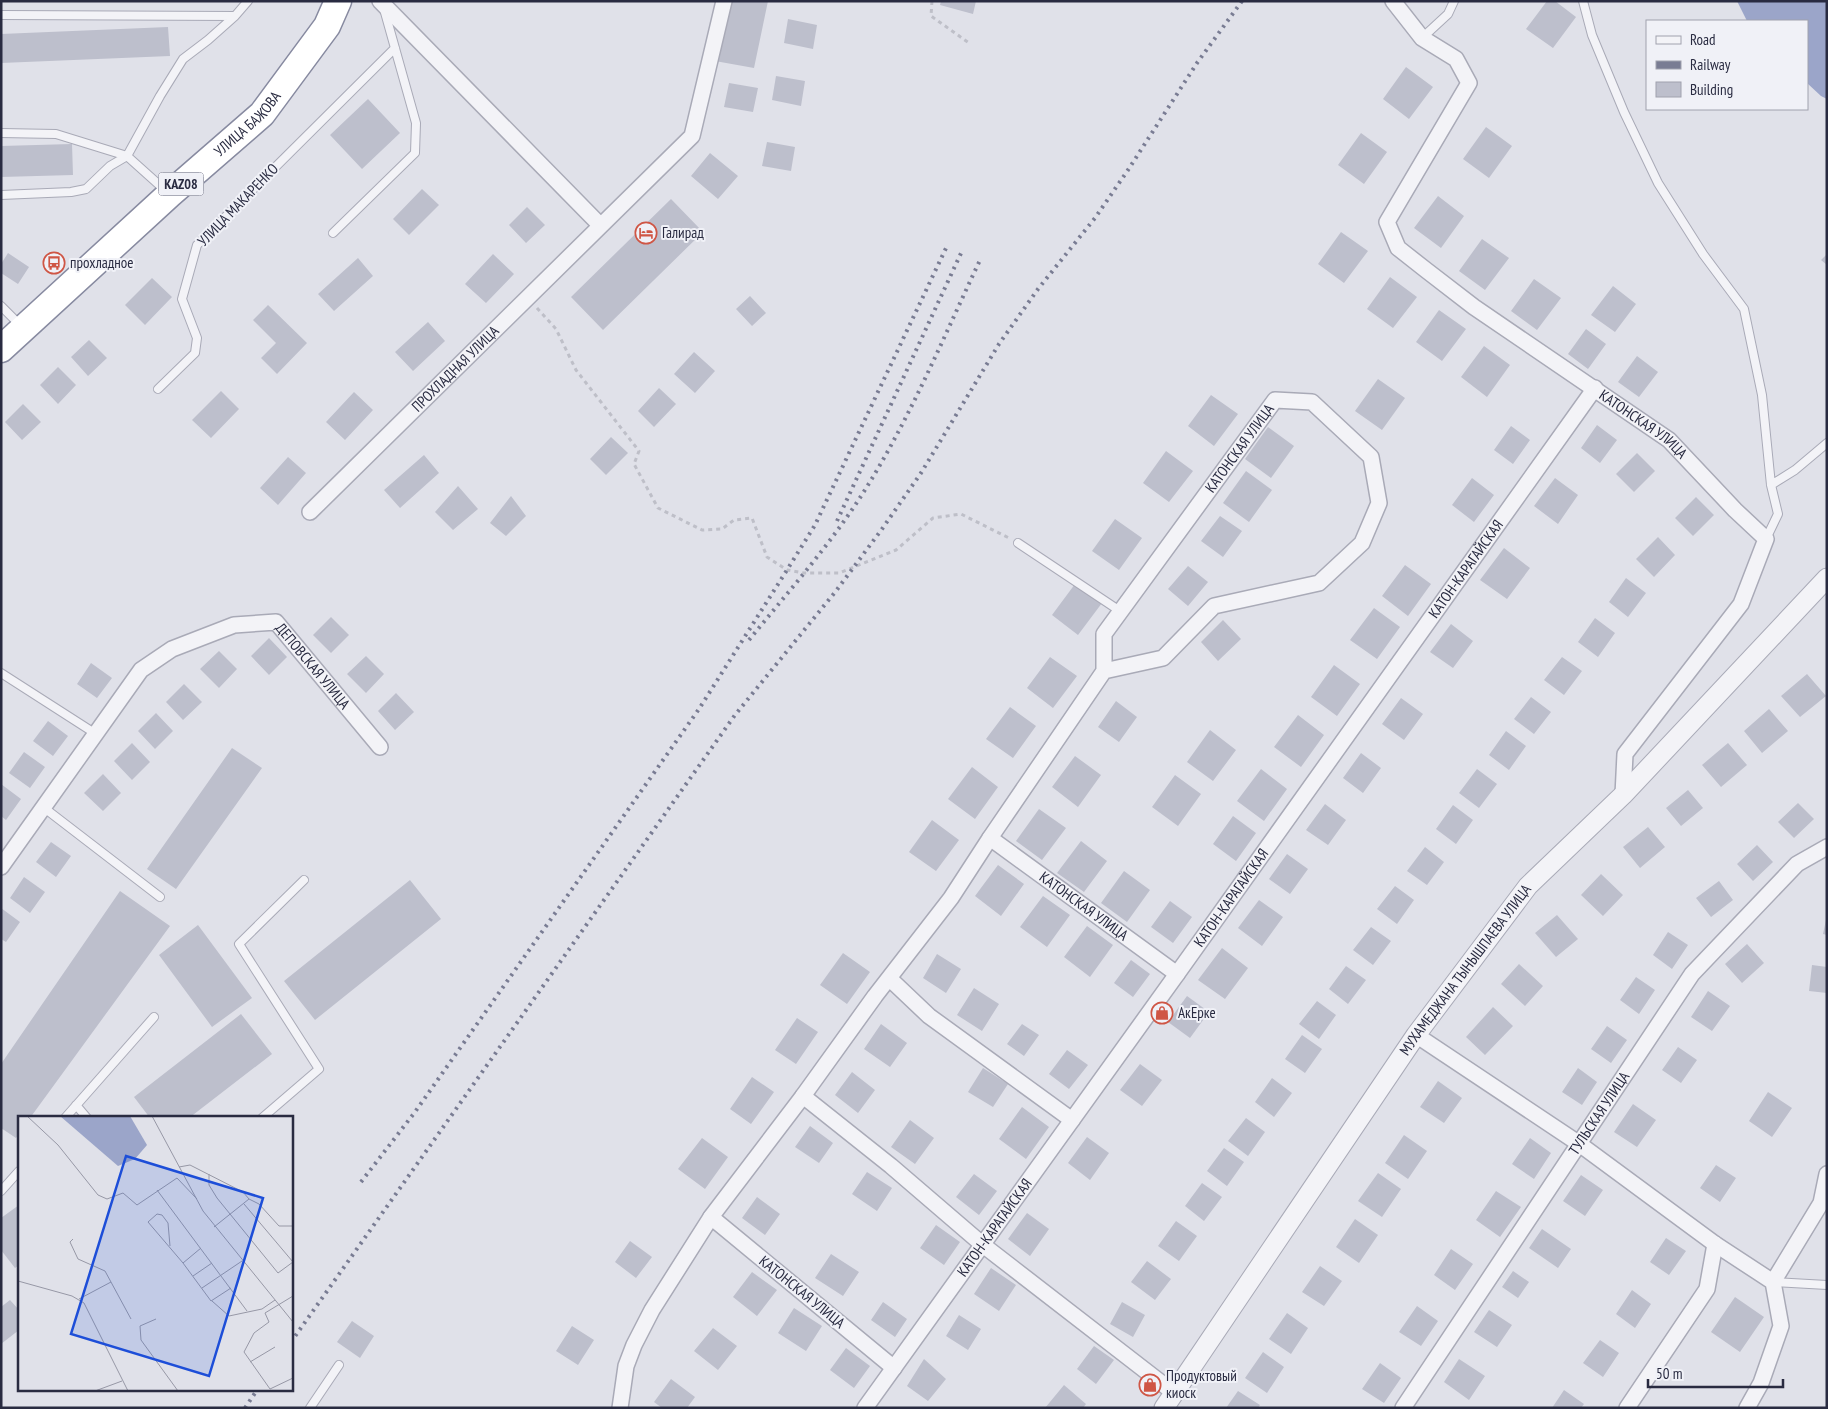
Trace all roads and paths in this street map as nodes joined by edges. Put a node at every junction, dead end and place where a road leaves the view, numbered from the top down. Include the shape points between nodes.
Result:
1 (248, 1) edge
2 (338, 1) edge
3 (724, 1) edge
4 (932, 1) edge
5 (1393, 1) edge
6 (1454, 1) edge
7 (1583, 1) edge
8 (383, 2) edge
9 (1, 15) edge
10 (234, 16) junction
11 (1422, 38) junction
12 (969, 43) dead end
13 (395, 48) junction
14 (1, 133) edge
15 (127, 156) junction
16 (170, 194) junction
17 (1, 195) edge
18 (600, 226) junction
19 (333, 233) dead end
20 (528, 297) junction
21 (1, 306) edge
22 (23, 328) junction
23 (1, 349) edge
24 (1594, 388) junction
25 (158, 389) dead end
26 (1827, 443) edge
27 (1771, 485) junction
28 (310, 512) dead end
29 (1766, 539) junction
30 (1018, 543) joint
31 (1827, 578) edge
32 (1120, 611) junction
33 (1104, 671) junction
34 (1, 673) edge
35 (96, 734) junction
36 (380, 747) dead end
37 (1623, 795) junction
38 (43, 807) junction
39 (990, 838) junction
40 (1827, 847) edge
41 (1, 867) edge
42 (304, 880) dead end
43 (160, 897) dead end
44 (1177, 974) junction
45 (890, 979) junction
46 (154, 1017) dead end
47 (1416, 1035) junction
48 (803, 1096) junction
49 (76, 1105) junction
50 (67, 1116) edge
51 (85, 1116) edge
52 (264, 1116) edge
53 (1072, 1120) junction
54 (1578, 1143) junction
55 (18, 1172) edge
56 (1827, 1174) edge
57 (1, 1191) edge
58 (712, 1217) junction
59 (1714, 1244) junction
60 (983, 1246) junction
61 (1773, 1282) junction
62 (1827, 1285) edge
63 (339, 1365) dead end
64 (894, 1368) junction
65 (1168, 1400) edge
66 (310, 1408) edge
67 (620, 1408) edge
68 (865, 1408) edge
69 (1403, 1408) edge
70 (1627, 1408) edge
71 (1747, 1408) edge

1 - 10 lane
2 - 16 highway, УЛИЦА БАЖОВА / KAZ08 via 327,26 262,114
3 - 18 street, ПРОХЛАДНАЯ УЛИЦА via 692,136
4 - 12 path via 931,16
5 - 11 street, КАТОНСКАЯ УЛИЦА
6 - 11 lane via 1448,14
7 - 27 lane via 1592,35 1616,94 1658,183 1703,254 1744,309 1762,395
8 - 13 lane
8 - 18 street
9 - 10 lane
10 - 15 lane via 183,59
11 - 24 street, КАТОНСКАЯ УЛИЦА via 1456,60 1469,83 1387,222 1398,248 1474,307
13 - 19 lane via 416,123 415,153
13 - 25 lane, УЛИЦА МАКАРЕНКО via 197,245 182,299 197,338 195,353
14 - 15 lane via 56,134
15 - 16 lane
15 - 17 lane via 110,166 86,189
16 - 22 highway, УЛИЦА БАЖОВА / KAZ08
18 - 20 street, ПРОХЛАДНАЯ УЛИЦА
20 - 28 street, ПРОХЛАДНАЯ УЛИЦА
20 - 30 path via 556,329 576,370 639,451 634,464 658,508 702,530 722,529 734,520 752,518 767,557 787,570 804,573 839,573 896,550 933,518 961,514
21 - 22 lane
22 - 23 highway, УЛИЦА БАЖОВА / KAZ08
24 - 29 street, КАТОНСКАЯ УЛИЦА via 1669,440
24 - 44 street, КАТОН-КАРАГАЙСКАЯ
26 - 27 lane
27 - 29 lane via 1778,514
29 - 37 street via 1741,604 1625,754
30 - 32 lane
31 - 37 street, МУХАМЕДЖАНА ТЫНЫШПАЕВА УЛИЦА
32 - 33 street, КАТОНСКАЯ УЛИЦА via 1104,634
32 - 33 street, КАТОНСКАЯ УЛИЦА via 1275,400 1312,402 1371,457 1379,503 1362,543 1319,584 1214,606 1163,658
33 - 39 street
34 - 35 lane
35 - 36 street, ДЕПОВСКАЯ УЛИЦА via 141,670 172,649 234,625 276,622
35 - 38 street
37 - 47 street, МУХАМЕДЖАНА ТЫНЫШПАЕВА УЛИЦА via 1528,886
38 - 41 street
38 - 43 lane
39 - 44 street, КАТОНСКАЯ УЛИЦА
39 - 45 street
40 - 54 street, ТУЛЬСКАЯ УЛИЦА via 1797,864 1692,974
42 - 52 lane via 239,944 319,1069
44 - 53 street, КАТОН-КАРАГАЙСКАЯ
45 - 48 street
45 - 53 street via 929,1016
46 - 49 lane
47 - 54 street
47 - 65 street, МУХАМЕДЖАНА ТЫНЫШПАЕВА УЛИЦА
48 - 58 street
48 - 60 street via 891,1166
49 - 50 lane
49 - 51 lane
53 - 60 street, КАТОН-КАРАГАЙСКАЯ
54 - 59 street
54 - 69 street, ТУЛЬСКАЯ УЛИЦА
55 - 57 lane
56 - 61 street via 1821,1203
58 - 64 street, КАТОНСКАЯ УЛИЦА
58 - 67 street via 656,1302 634,1345 626,1366
59 - 61 street
59 - 70 street via 1707,1289
60 - 64 street, КАТОН-КАРАГАЙСКАЯ
60 - 65 street
61 - 62 lane
61 - 71 street via 1781,1326 1761,1383
63 - 66 lane
64 - 68 street, КАТОН-КАРАГАЙСКАЯ

